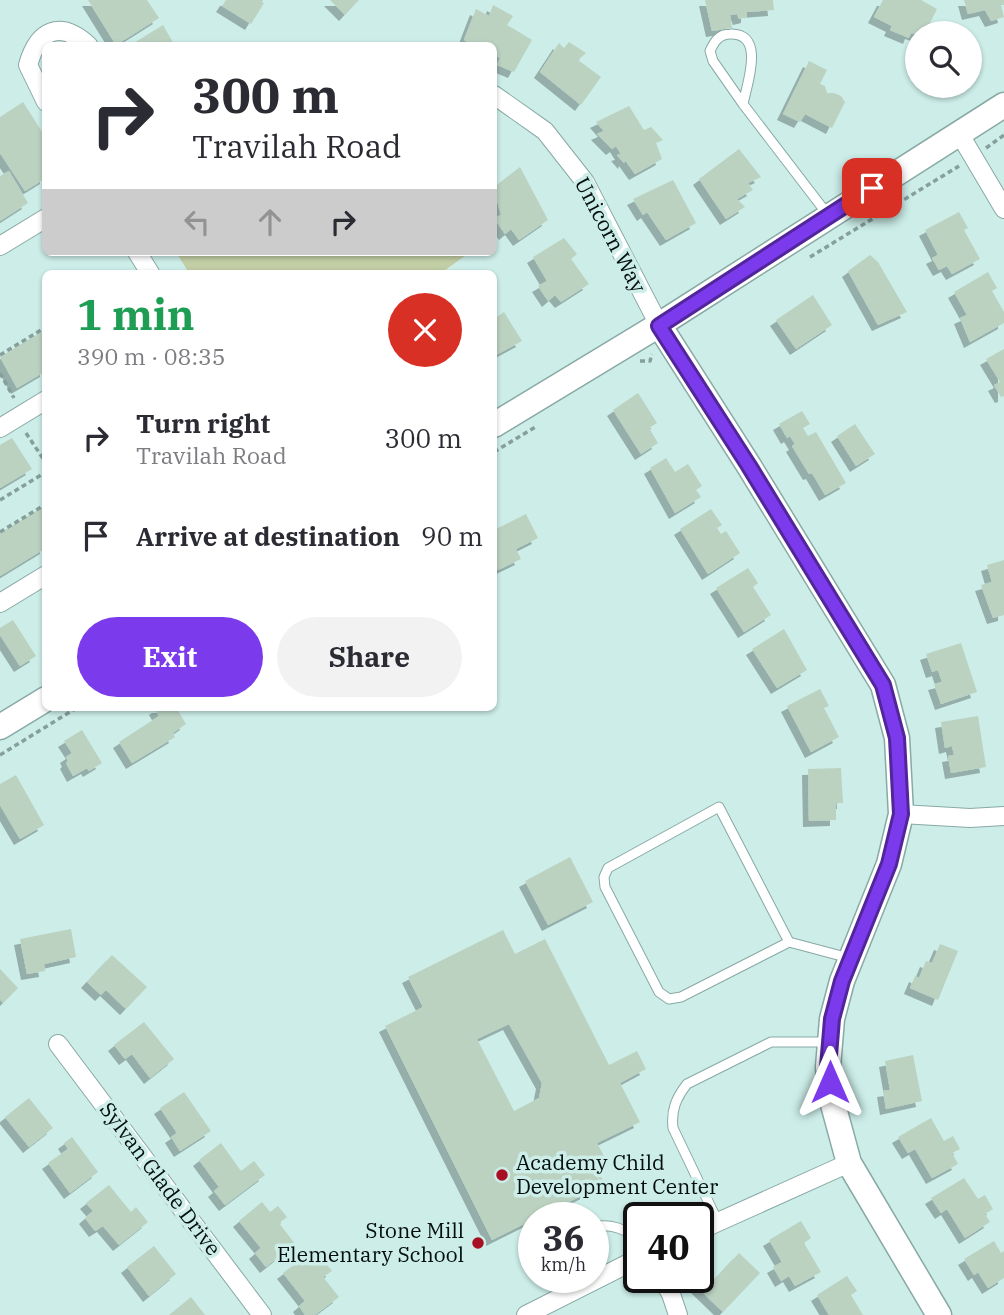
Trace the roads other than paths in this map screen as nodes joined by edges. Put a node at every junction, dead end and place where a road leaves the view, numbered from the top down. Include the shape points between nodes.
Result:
1 (85, 42) edge
2 (42, 94) edge
3 (497, 96) edge
4 (743, 104) junction
5 (1004, 105) edge
6 (959, 133) junction
7 (1004, 209) edge
8 (829, 216) junction
9 (42, 220) edge
10 (0, 246) edge
11 (659, 326) junction
12 (42, 402) edge
13 (497, 423) edge
14 (0, 428) edge
15 (42, 577) edge
16 (0, 603) edge
17 (42, 701) edge
18 (0, 727) edge
19 (901, 814) junction
20 (1004, 817) edge
21 (789, 942) junction
22 (851, 959) junction
23 (830, 1042) junction
24 (58, 1044) dead end
25 (849, 1163) junction
26 (718, 1222) junction
27 (714, 1224) edge
28 (623, 1266) edge
29 (670, 1293) edge
30 (262, 1315) edge
31 (526, 1315) edge
32 (678, 1315) edge
33 (939, 1315) edge

1 - 2 street via 62,31 44,35 33,47 28,65
3 - 11 street, Unicorn Way via 545,131 585,182
4 - 4 lane via 710,51 723,35 747,39 752,49
4 - 8 lane
5 - 6 street
6 - 7 street
6 - 8 street
8 - 11 street
9 - 10 street
11 - 13 street
11 - 19 street via 883,685 897,738
12 - 14 street
15 - 16 street
17 - 18 street
19 - 20 street
19 - 22 street via 889,864
21 - 21 lane via 719,807 608,868 604,877 659,992 669,999
21 - 22 lane
22 - 23 street via 832,1019
23 - 25 street via 831,1097
23 - 26 lane via 771,1042 687,1084 678,1095 673,1128
24 - 30 street, Sylvan Glade Drive
25 - 26 street
25 - 33 street
26 - 27 street
28 - 31 street
29 - 32 street

